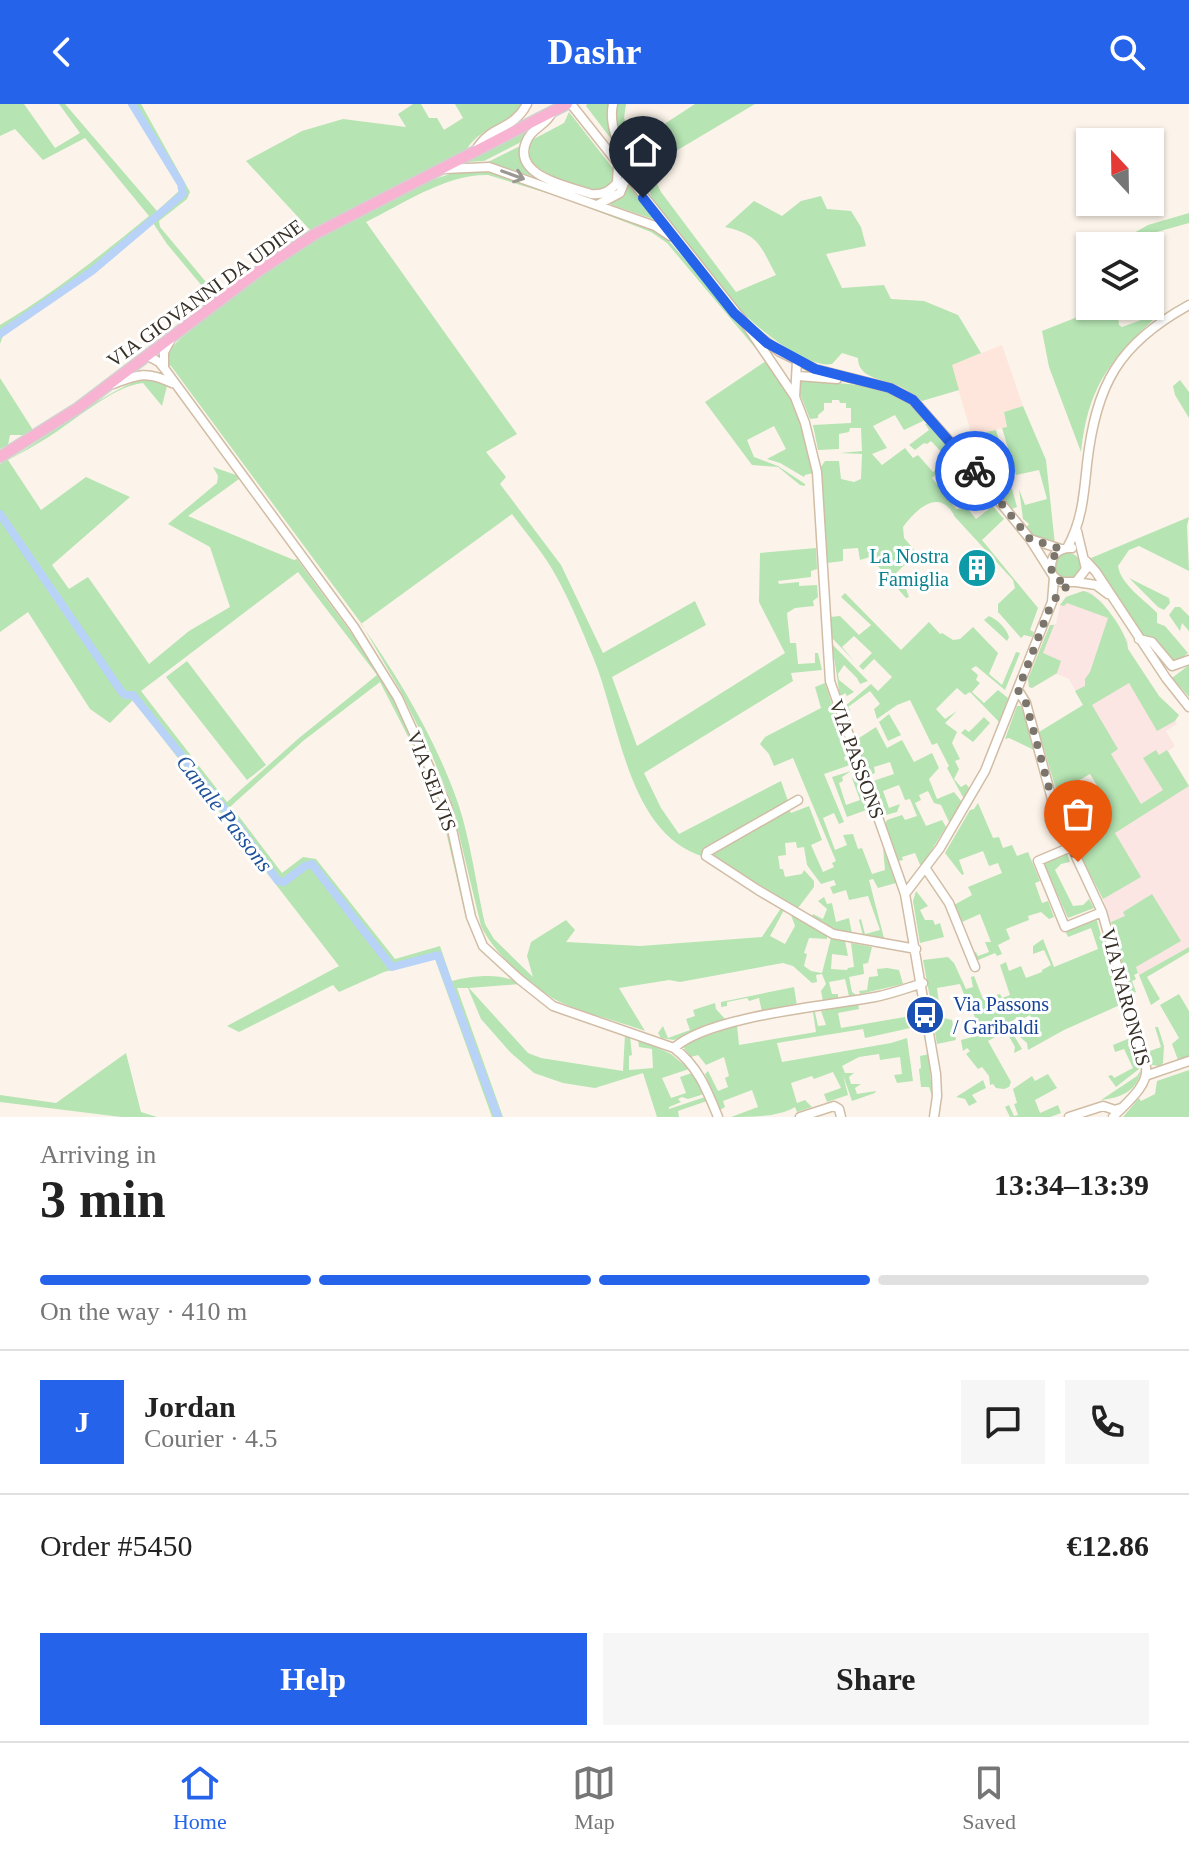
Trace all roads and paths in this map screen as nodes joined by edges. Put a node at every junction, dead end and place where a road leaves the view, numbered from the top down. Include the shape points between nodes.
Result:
1 (527, 104) edge
2 (613, 104) edge
3 (563, 106) edge
4 (476, 151) junction
5 (617, 164) junction
6 (437, 171) junction
7 (627, 176) junction
8 (643, 198) junction
9 (596, 205) junction
10 (677, 240) junction
11 (1189, 305) edge
12 (747, 326) junction
13 (171, 338) junction
14 (148, 356) junction
15 (797, 361) junction
16 (164, 368) junction
17 (154, 375) junction
18 (798, 376) junction
19 (846, 378) junction
20 (786, 382) junction
21 (173, 383) junction
22 (109, 386) junction
23 (795, 397) junction
24 (0, 457) edge
25 (1077, 531) junction
26 (1030, 539) junction
27 (1064, 548) junction
28 (1084, 558) junction
29 (1052, 574) junction
30 (1073, 583) junction
31 (1111, 595) junction
32 (1052, 602) junction
33 (1139, 639) junction
34 (1189, 660) edge
35 (1166, 678) junction
36 (1018, 690) junction
37 (1189, 707) edge
38 (798, 800) dead end
39 (1071, 847) junction
40 (926, 869) junction
41 (905, 894) junction
42 (1102, 912) junction
43 (916, 949) junction
44 (975, 967) dead end
45 (923, 983) junction
46 (674, 1048) junction
47 (1189, 1061) edge
48 (1148, 1075) junction
49 (1111, 1114) edge
50 (718, 1117) edge
51 (800, 1117) edge
52 (841, 1117) edge
53 (934, 1117) edge
54 (1069, 1117) edge

1 - 4 street via 514,121 484,137
2 - 8 street via 616,135
3 - 4 main road, VIA GIOVANNI DA UDINE
3 - 5 street, VIA PASSONS
3 - 5 street via 534,130 525,145 535,174 600,195 617,183
4 - 6 main road, VIA GIOVANNI DA UDINE
5 - 7 street, VIA PASSONS
6 -> 9 street via 489,167
6 - 13 main road, VIA GIOVANNI DA UDINE via 315,234
7 - 8 street, VIA PASSONS
7 - 9 street via 620,193
8 - 10 street, VIA PASSONS
9 - 10 street via 655,226
10 - 12 street, VIA PASSONS
11 - 25 street via 1145,333 1115,368 1101,395
12 - 15 street
12 - 20 street, VIA PASSONS
13 - 14 main road, VIA GIOVANNI DA UDINE
13 - 16 street
14 - 16 street, VIA SELVIS
14 - 17 street
14 - 22 main road, VIA GIOVANNI DA UDINE
15 - 18 street, VIA PASSONS
15 - 19 street
15 - 20 street
16 - 21 street, VIA SELVIS
17 - 21 street
17 - 22 street
18 - 19 street
18 - 23 street, VIA PASSONS
19 - 26 street via 900,392 920,406
20 - 23 street, VIA PASSONS
21 - 46 street, VIA SELVIS via 354,627 398,698 447,806 471,917 483,946 553,1006
22 - 24 main road, VIA GIOVANNI DA UDINE
23 - 41 street, VIA PASSONS via 817,472 830,681
25 - 27 street
25 - 28 street
26 - 27 street
26 - 29 street
27 - 28 street
27 - 29 street via 1054,554
28 - 30 street via 1084,574
28 - 31 street
29 - 30 street
29 - 32 street
30 - 31 street via 1096,585
30 - 32 street
31 - 33 street
32 - 36 street
33 - 34 street via 1152,642 1172,666
33 - 35 street
34 - 35 street
35 - 37 street
36 - 39 street, VIA NARONCIS
36 - 40 street via 975,790
38 - 43 street via 706,856 833,934
39 - 42 street, VIA NARONCIS
39 - 42 street via 1038,861 1065,927
40 - 41 street
40 - 44 street via 949,903
41 - 43 street, VIA PASSONS
42 - 48 street, VIA NARONCIS
43 - 45 street, VIA PASSONS
45 - 46 street via 880,996 729,1023
45 - 53 street, VIA PASSONS via 936,1074
46 - 50 street, VIA SELVIS via 702,1078
47 - 48 street
48 - 49 street, VIA NARONCIS
49 - 54 street via 1098,1107
51 - 52 street via 834,1106

